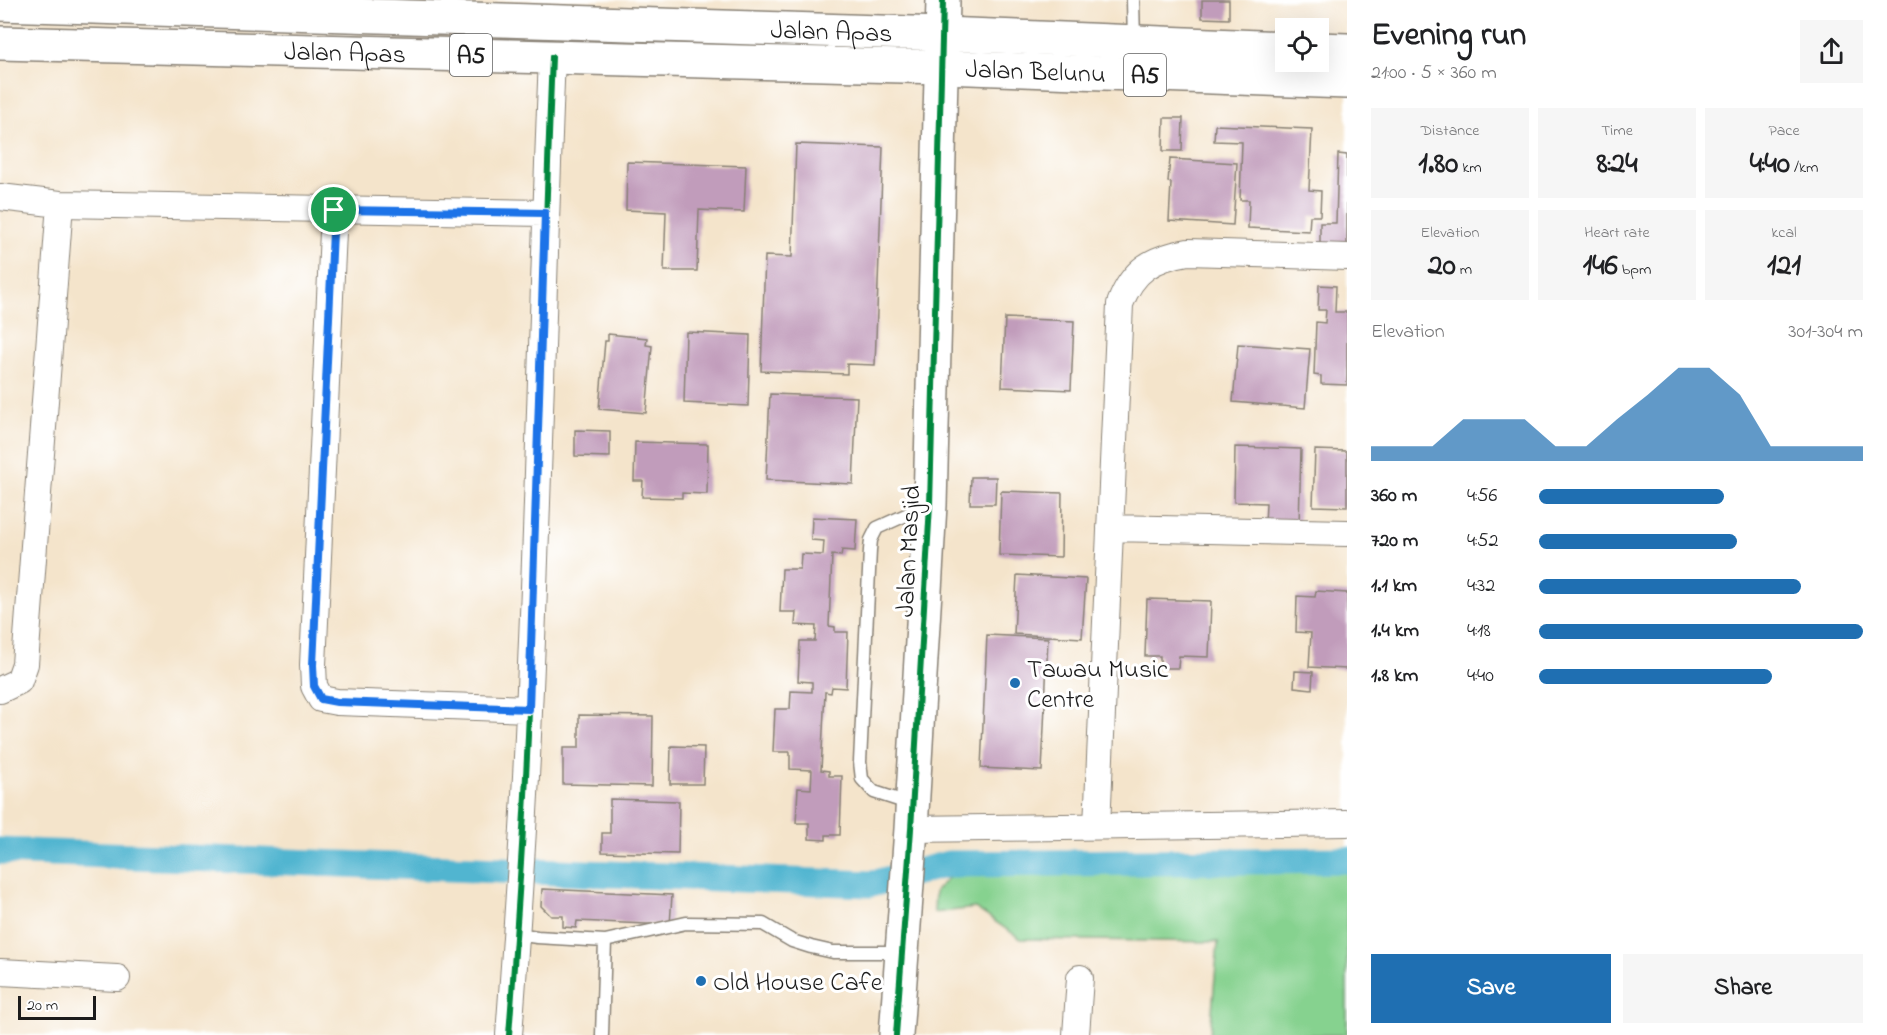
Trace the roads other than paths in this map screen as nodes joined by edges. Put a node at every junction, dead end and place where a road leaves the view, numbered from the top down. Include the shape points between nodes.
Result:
1 (943, 0) edge
2 (1133, 0) edge
3 (0, 4) edge
4 (130, 4) edge
5 (943, 34) junction
6 (1134, 42) junction
7 (0, 43) edge
8 (1275, 48) edge
9 (1329, 49) edge
10 (1347, 50) edge
11 (552, 57) junction
12 (942, 67) junction
13 (1347, 82) edge
14 (0, 197) edge
15 (60, 204) junction
16 (334, 210) junction
17 (545, 213) junction
18 (1347, 257) edge
19 (930, 505) junction
20 (1110, 528) junction
21 (1347, 533) edge
22 (0, 690) edge
23 (529, 709) junction
24 (1347, 823) edge
25 (1097, 826) junction
26 (911, 828) junction
27 (517, 934) junction
28 (605, 941) junction
29 (902, 952) junction
30 (0, 972) edge
31 (117, 978) dead end
32 (1080, 978) dead end
33 (509, 1035) edge
34 (602, 1035) edge
35 (896, 1035) edge
36 (1076, 1035) edge

1 - 5 main road, Jalan Masjid
2 - 6 lane
3 - 4 main road, Jalan Apas / A5
4 - 5 main road, Jalan Apas / A5
5 - 6 main road, Jalan Belunu / A5
5 - 12 main road, Jalan Masjid
6 - 8 main road, Jalan Belunu / A5
7 - 11 main road, Jalan Apas / A5
9 - 10 main road
11 - 12 main road, Jalan Apas / A5
11 - 17 street
12 - 13 main road, Jalan Belunu / A5
12 - 19 main road, Jalan Masjid
14 - 15 street
15 - 16 street
15 - 22 street via 25,664 19,681
16 - 17 street
16 - 23 street via 314,686 321,699 337,702
17 - 23 street
18 - 20 street via 1188,252 1151,262 1138,273 1120,304
19 - 26 main road, Jalan Masjid
19 - 26 lane via 877,528 870,550 862,779
20 - 21 street
20 - 25 street
23 - 27 street
24 - 25 street
25 - 26 street
26 - 29 main road, Jalan Masjid
27 - 28 lane
27 - 33 street
28 - 29 lane via 686,923 763,924 792,941 822,950
28 - 34 lane
29 - 35 main road, Jalan Masjid
30 - 31 street
32 - 36 street

